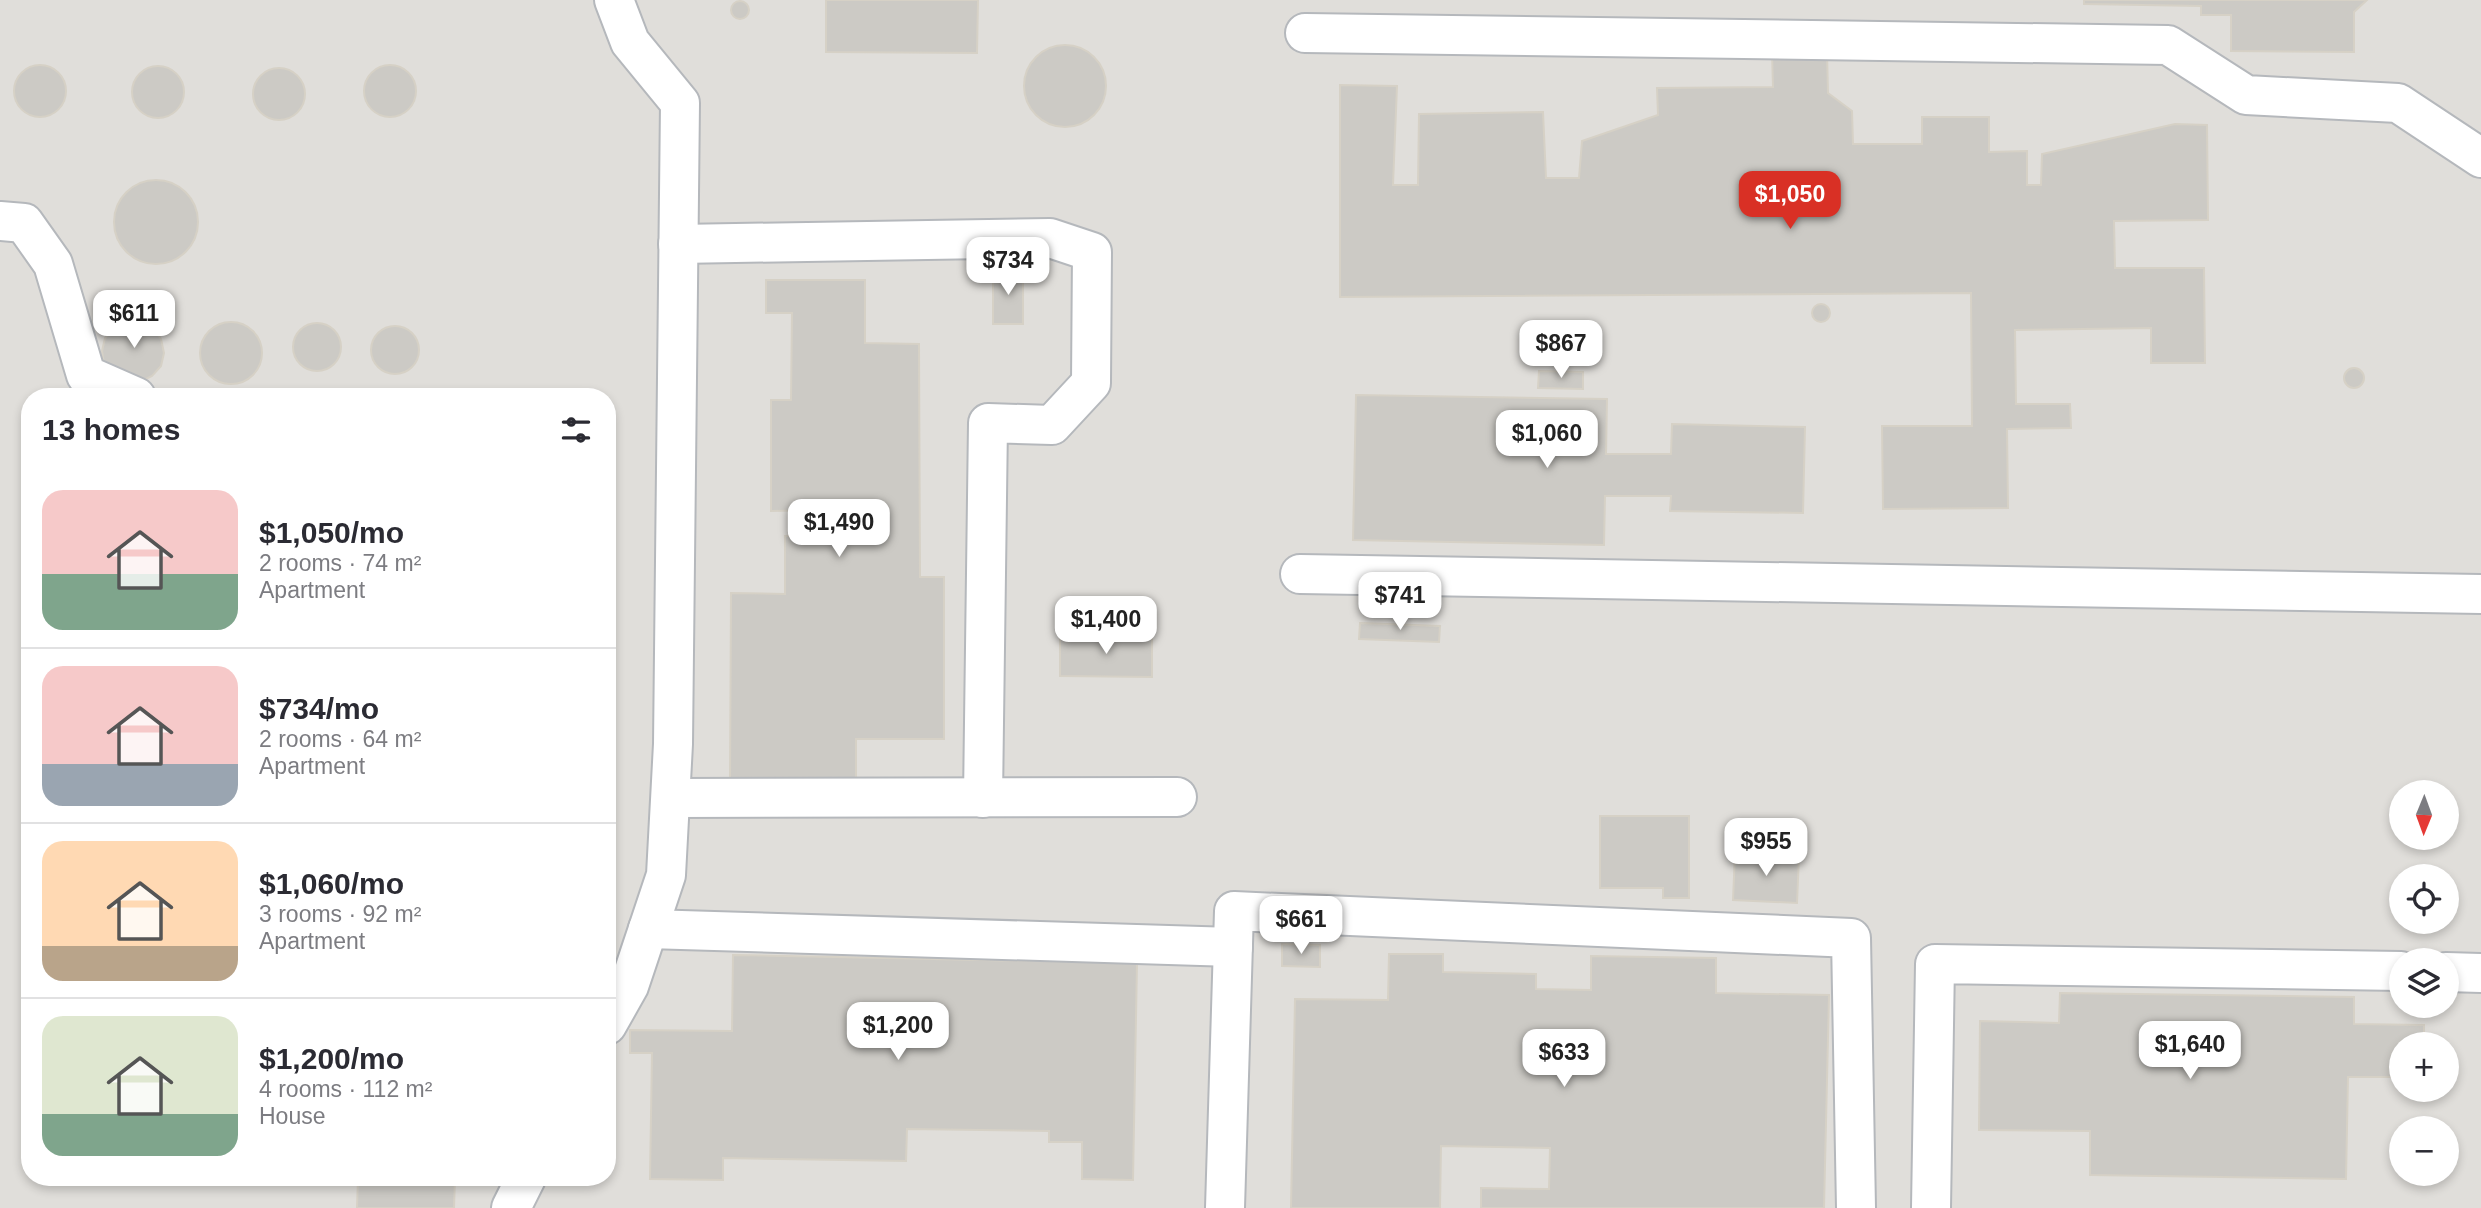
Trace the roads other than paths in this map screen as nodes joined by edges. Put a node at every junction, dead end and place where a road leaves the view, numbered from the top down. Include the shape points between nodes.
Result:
1 (614, 0) edge
2 (1305, 33) dead end
3 (2481, 158) edge
4 (0, 221) edge
5 (678, 244) junction
6 (116, 388) edge
7 (1300, 574) dead end
8 (2481, 594) edge
9 (1177, 797) dead end
10 (670, 798) junction
11 (983, 798) junction
12 (648, 929) junction
13 (1233, 947) junction
14 (2389, 971) edge
15 (2459, 972) edge
16 (2481, 973) edge
17 (616, 1010) edge
18 (522, 1186) edge
19 (511, 1208) edge
20 (1225, 1208) edge
21 (1856, 1208) edge
22 (1931, 1208) edge

1 - 5 lane via 630,42 680,103
2 - 3 lane via 2168,44 2246,96 2398,103
4 - 6 lane via 24,223 53,264 86,375
5 - 10 lane
5 - 11 lane via 1050,238 1092,252 1091,383 1052,425 988,423
7 - 8 lane
9 - 11 lane
10 - 11 lane
10 - 12 lane via 666,875
12 - 13 lane
12 - 17 lane
13 - 20 lane
13 - 21 lane via 1234,911 1851,937
14 - 22 lane via 1935,964
15 - 16 lane
18 - 19 lane

